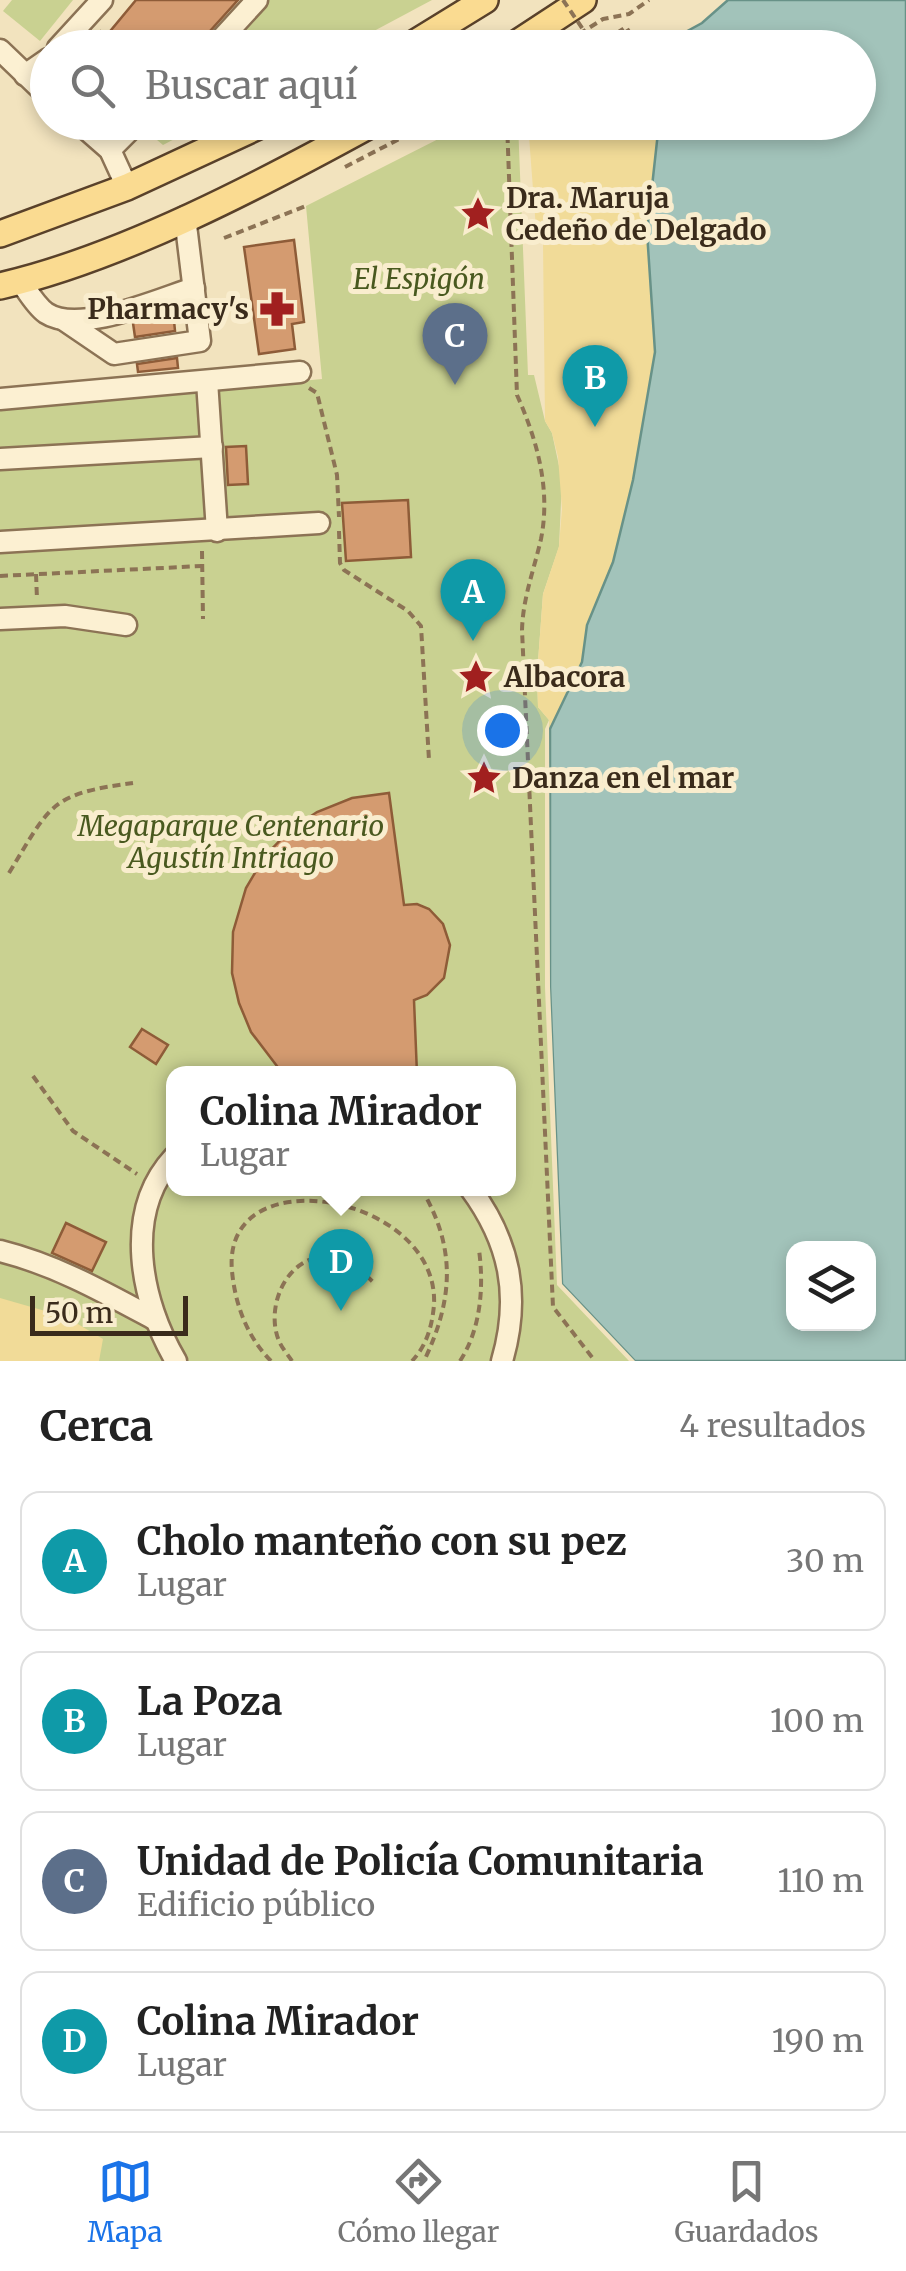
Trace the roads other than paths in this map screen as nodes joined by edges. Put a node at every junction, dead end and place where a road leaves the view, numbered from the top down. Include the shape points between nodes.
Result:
1 (102, 0) edge
2 (258, 0) edge
3 (485, 0) edge
4 (584, 0) edge
5 (74, 30) edge
6 (229, 30) edge
7 (436, 30) edge
8 (538, 30) edge
9 (0, 50) edge
10 (30, 72) edge
11 (25, 76) junction
12 (30, 80) edge
13 (99, 140) edge
14 (120, 140) edge
15 (228, 140) edge
16 (342, 140) edge
17 (110, 150) junction
18 (126, 187) junction
19 (186, 217) junction
20 (4, 231) edge
21 (10, 284) edge
22 (194, 288) junction
23 (64, 320) junction
24 (304, 379) road end
25 (207, 380) junction
26 (0, 398) edge
27 (212, 447) junction
28 (0, 459) edge
29 (320, 523) dead end
30 (217, 531) junction
31 (0, 542) edge
32 (0, 620) edge
33 (126, 625) dead end
34 (166, 1169) edge
35 (475, 1196) edge
36 (0, 1251) edge
37 (154, 1320) junction
38 (176, 1361) edge
39 (502, 1361) edge

1 - 5 street
2 - 6 street
3 - 7 main road
4 - 8 main road
9 - 11 street
10 - 11 street
11 - 12 street
13 - 17 street
14 - 17 street
15 - 18 main road
16 - 19 main road
17 - 18 street
18 - 20 main road
19 - 21 main road
19 - 22 street
21 - 23 street
22 - 23 street via 109,315
22 - 23 street via 200,342 114,354
24 - 25 street
25 - 26 street
25 - 27 street
27 - 28 street
27 - 30 street
29 - 30 street
30 - 31 street
32 - 33 street via 66,616
34 - 37 street via 142,1237
35 - 39 street via 500,1235 507,1261 510,1334
36 - 37 street via 78,1278
37 - 38 street

